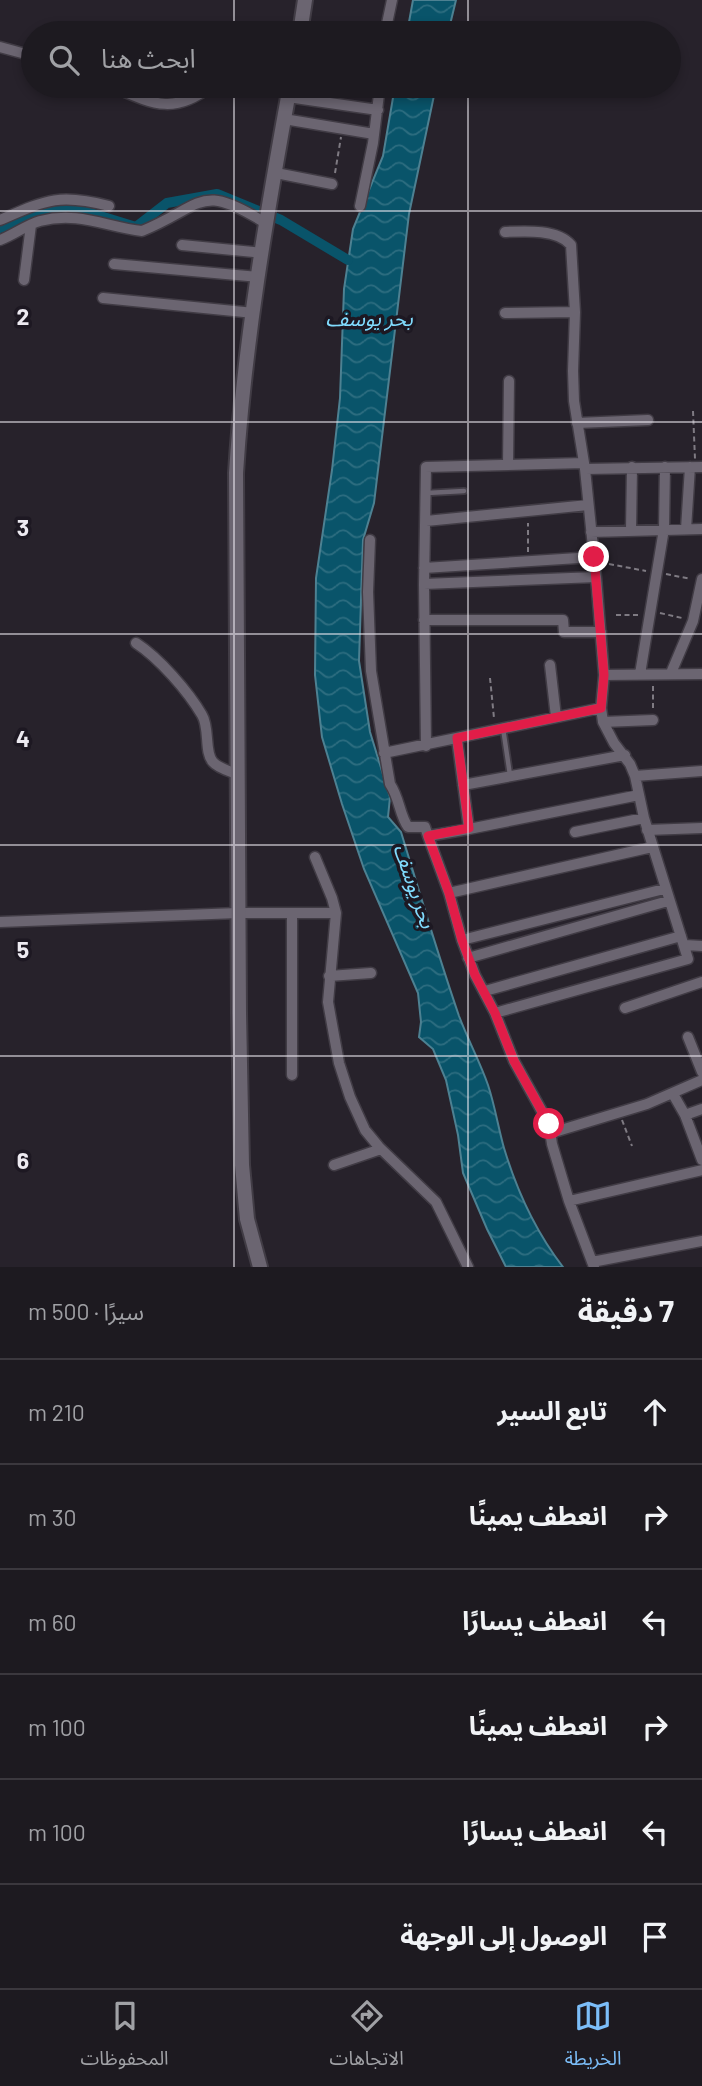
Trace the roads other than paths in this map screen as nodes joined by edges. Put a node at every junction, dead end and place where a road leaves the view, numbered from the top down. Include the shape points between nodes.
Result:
1 (305, 0) edge
2 (392, 0) edge
3 (302, 21) edge
4 (387, 21) edge
5 (0, 47) edge
6 (21, 53) edge
7 (141, 98) edge
8 (194, 98) edge
9 (288, 98) edge
10 (322, 98) edge
11 (379, 98) edge
12 (378, 110) junction
13 (284, 119) junction
14 (374, 134) junction
15 (276, 173) junction
16 (332, 184) road end
17 (109, 206) dead end
18 (360, 206) dead end
19 (268, 217) junction
20 (0, 220) edge
21 (31, 225) junction
22 (505, 232) dead end
23 (0, 240) edge
24 (181, 245) dead end
25 (263, 253) junction
26 (114, 264) dead end
27 (259, 278) junction
28 (24, 280) dead end
29 (103, 298) dead end
30 (575, 312) junction
31 (254, 313) junction
32 (505, 313) dead end
33 (509, 381) dead end
34 (648, 420) dead end
35 (577, 423) junction
36 (509, 465) junction
37 (584, 466) junction
38 (632, 467) junction
39 (665, 467) junction
40 (696, 467) edge
41 (464, 491) dead end
42 (427, 493) junction
43 (588, 505) junction
44 (426, 521) junction
45 (664, 529) junction
46 (686, 529) junction
47 (702, 529) edge
48 (631, 530) junction
49 (591, 531) junction
50 (370, 540) dead end
51 (594, 557) junction
52 (424, 568) junction
53 (596, 577) junction
54 (702, 580) edge
55 (424, 584) junction
56 (424, 620) junction
57 (697, 622) edge
58 (601, 632) junction
59 (136, 643) dead end
60 (550, 665) dead end
61 (671, 673) junction
62 (640, 674) junction
63 (702, 674) edge
64 (604, 675) junction
65 (601, 708) junction
66 (556, 717) junction
67 (653, 720) road end
68 (603, 722) junction
69 (499, 729) junction
70 (457, 738) junction
71 (426, 746) junction
72 (384, 753) junction
73 (625, 755) junction
74 (702, 771) edge
75 (237, 774) junction
76 (510, 776) junction
77 (635, 776) junction
78 (463, 785) junction
79 (639, 795) junction
80 (644, 818) junction
81 (469, 828) junction
82 (702, 828) edge
83 (647, 830) junction
84 (575, 832) dead end
85 (428, 836) junction
86 (652, 848) junction
87 (315, 857) dead end
88 (664, 889) junction
89 (449, 893) junction
90 (668, 901) junction
91 (238, 913) junction
92 (292, 913) junction
93 (336, 913) junction
94 (0, 922) edge
95 (462, 940) junction
96 (683, 941) junction
97 (702, 946) edge
98 (468, 958) junction
99 (371, 973) dead end
100 (329, 976) junction
101 (702, 982) edge
102 (485, 991) junction
103 (625, 1008) dead end
104 (495, 1013) junction
105 (688, 1037) dead end
106 (702, 1072) edge
107 (292, 1075) dead end
108 (702, 1080) edge
109 (673, 1094) junction
110 (702, 1109) edge
111 (685, 1115) junction
112 (551, 1133) junction
113 (381, 1149) junction
114 (702, 1160) edge
115 (334, 1165) dead end
116 (702, 1170) edge
117 (569, 1201) junction
118 (702, 1241) edge
119 (593, 1265) edge
120 (260, 1267) edge
121 (468, 1267) edge

1 - 3 street
2 - 4 street
5 - 6 street
7 - 8 street via 176,104
9 - 13 street
10 - 12 street
11 - 12 street
12 - 14 street
13 - 14 street
13 - 15 street
14 - 18 street
15 - 16 street
15 - 19 street
17 - 20 street via 58,199
19 - 21 street via 208,200 142,231 76,218
19 - 25 street
21 - 23 street
21 - 28 street
22 - 30 street via 544,233 568,241 573,253
24 - 25 street
25 - 27 street
26 - 27 street
27 - 31 street
29 - 31 street
30 - 32 street
30 - 35 street
31 - 75 street via 236,473
33 - 36 street
34 - 35 street
35 - 37 street
36 - 37 street
36 - 42 street via 426,467
37 - 38 street
37 - 43 street
38 - 39 street
38 - 48 street
39 - 40 street
39 - 45 street
40 - 46 street
41 - 42 lane
42 - 44 street
43 - 44 street
43 - 49 street
44 - 52 street
45 - 46 street
45 - 48 street
45 - 62 street
46 - 47 street
48 - 49 street
49 - 51 street
50 - 72 street via 371,671
51 - 52 street
51 - 53 street
52 - 55 street
53 - 55 street
53 - 58 street
54 - 57 street
55 - 56 street
56 - 58 street via 564,620 564,632
56 - 71 street
57 - 61 street
58 - 64 street
59 - 75 street via 152,653 203,716 209,758
60 - 66 street
61 - 62 street
61 - 63 street
62 - 64 street
64 - 65 street
65 - 66 street
65 - 68 street
66 - 69 street
67 - 68 street
68 - 73 street
69 - 70 street
69 - 76 lane
70 - 71 street
70 - 78 street
71 - 72 street
72 - 85 street via 405,824 425,827
73 - 76 street
73 - 77 street
74 - 77 street
75 - 91 street
76 - 78 street
77 - 79 street
78 - 81 street
79 - 80 street
79 - 81 street
80 - 83 street
80 - 84 street
81 - 85 street
82 - 83 street
83 - 86 street
85 - 89 street
86 - 88 street
86 - 89 street
87 - 93 street
88 - 90 street
88 - 95 street
89 - 95 street
90 - 96 street
90 - 98 street
91 - 92 street
91 - 94 street
91 - 120 street via 243,1191
92 - 93 street
92 - 107 street
93 - 100 street
95 - 98 street
96 - 97 street
96 - 102 street
96 - 104 street via 688,959
98 - 102 street
99 - 100 street
100 - 113 street via 330,1023 339,1063 365,1130
101 - 103 street
102 - 104 street
104 - 112 street
105 - 106 street
108 - 109 street
109 - 111 street
109 - 112 street
110 - 111 street
111 - 114 street
112 - 117 street
113 - 115 street
113 - 121 street via 436,1202
116 - 117 street
117 - 119 street
118 - 119 street

